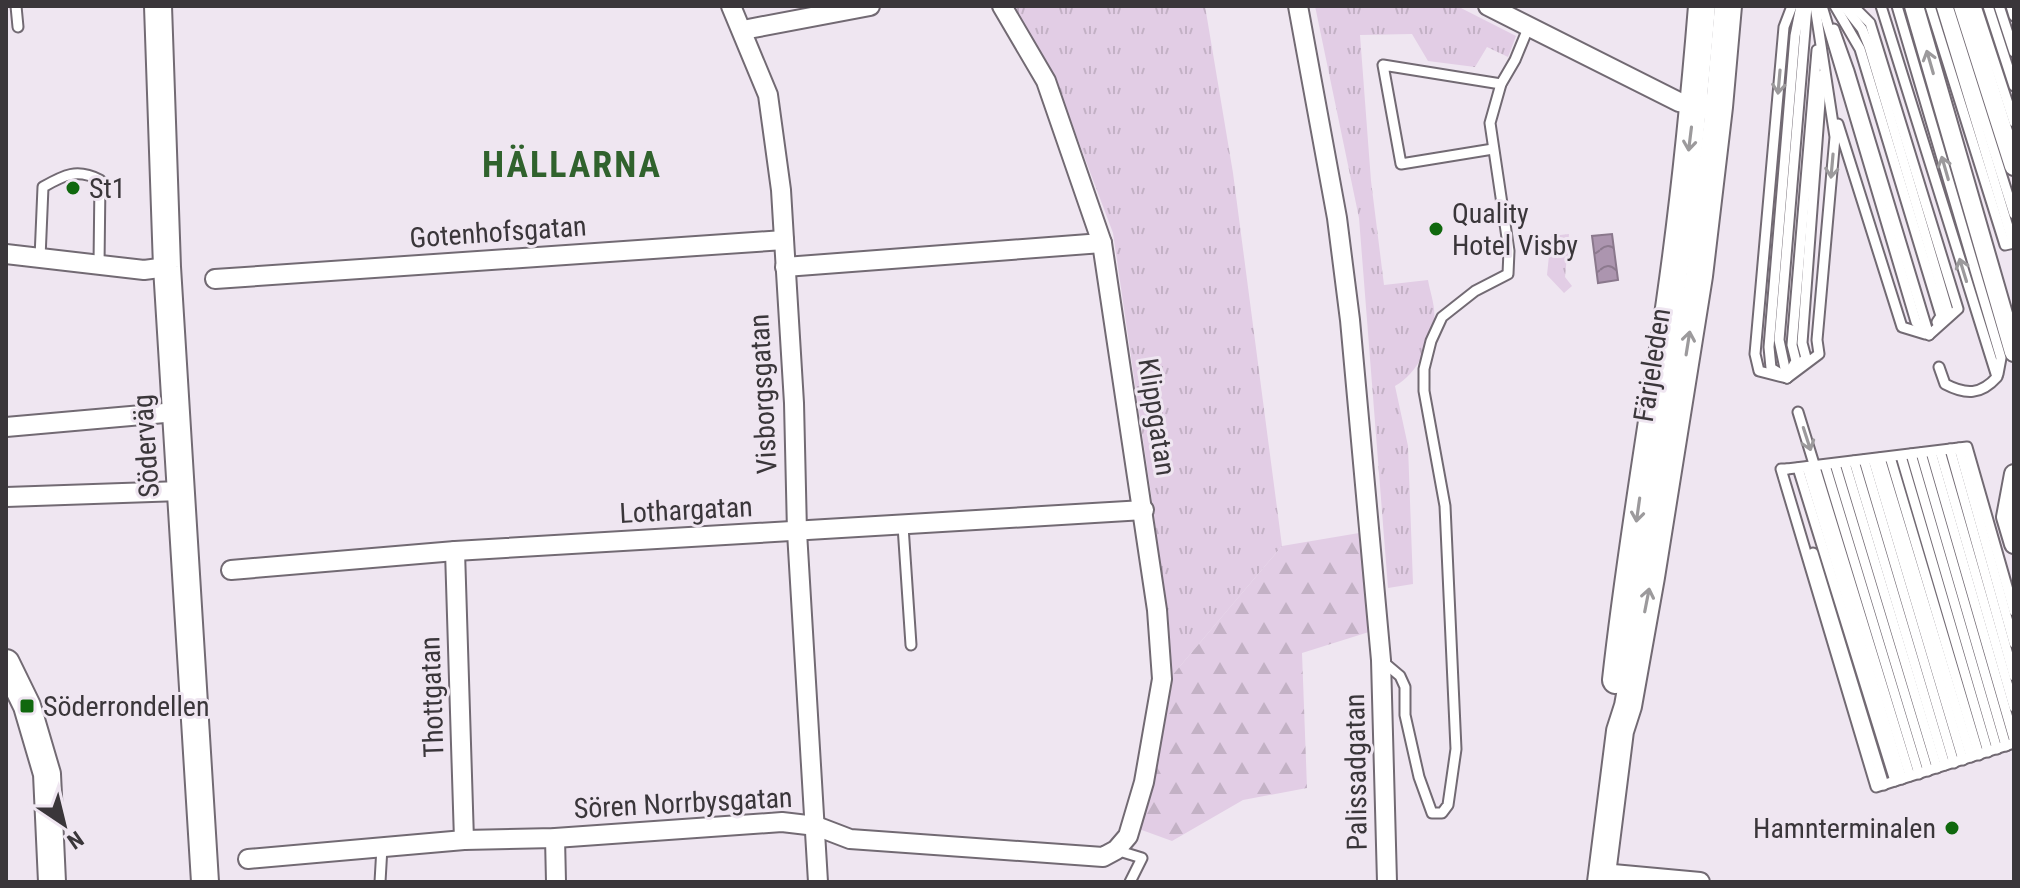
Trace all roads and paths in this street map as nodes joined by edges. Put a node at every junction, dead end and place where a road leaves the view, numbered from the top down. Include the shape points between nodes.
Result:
1 (16, 6) edge
2 (158, 6) edge
3 (731, 6) edge
4 (870, 6) edge
5 (1002, 6) edge
6 (1298, 6) edge
7 (1488, 6) edge
8 (1702, 6) edge
9 (1728, 6) edge
10 (1792, 6) edge
11 (1804, 6) edge
12 (1815, 6) edge
13 (1824, 6) edge
14 (1835, 6) edge
15 (1844, 6) edge
16 (1853, 6) edge
17 (1881, 6) edge
18 (1897, 6) edge
19 (1914, 6) edge
20 (1930, 6) edge
21 (1941, 6) edge
22 (1948, 6) edge
23 (1963, 6) edge
24 (1976, 6) edge
25 (1988, 6) edge
26 (1999, 6) edge
27 (2011, 6) edge
28 (2014, 16) edge
29 (1529, 26) junction
30 (18, 27) dead end
31 (743, 30) junction
32 (1818, 30) junction
33 (2014, 52) edge
34 (1822, 63) junction
35 (1501, 84) junction
36 (2014, 86) edge
37 (1707, 106) junction
38 (1832, 107) junction
39 (2014, 122) edge
40 (1493, 149) junction
41 (2014, 166) edge
42 (2014, 214) edge
43 (784, 240) junction
44 (1102, 243) junction
45 (2014, 243) edge
46 (6, 254) edge
47 (40, 258) junction
48 (99, 265) junction
49 (167, 267) junction
50 (785, 267) junction
51 (215, 279) dead end
52 (1929, 335) junction
53 (2014, 352) edge
54 (1939, 367) dead end
55 (1997, 377) junction
56 (1787, 378) junction
57 (176, 412) junction
58 (1798, 412) dead end
59 (6, 427) edge
60 (1882, 458) junction
61 (2014, 474) edge
62 (181, 491) junction
63 (6, 497) edge
64 (1144, 510) junction
65 (903, 526) junction
66 (797, 532) junction
67 (2014, 544) edge
68 (455, 551) junction
69 (231, 570) dead end
70 (2014, 611) edge
71 (2014, 643) edge
72 (911, 645) dead end
73 (1381, 660) junction
74 (6, 663) edge
75 (2014, 676) edge
76 (2014, 707) edge
77 (1958, 761) edge
78 (816, 826) junction
79 (555, 838) junction
80 (464, 840) junction
81 (382, 847) junction
82 (1116, 850) junction
83 (248, 859) dead end
84 (1602, 878) edge
85 (52, 882) edge
86 (205, 882) edge
87 (380, 882) edge
88 (556, 882) edge
89 (818, 882) edge
90 (1130, 882) edge
91 (1387, 882) edge
92 (1700, 882) edge

1 - 30 lane
2 - 49 street, Söderväg
3 - 31 street, Visborgsgatan
4 - 31 street
5 - 44 street, Klippgatan via 1046,81
6 - 73 street, Palissadgatan via 1339,233
7 - 29 street
8 - 37 street, Färjeleden
9 - 37 street, Färjeleden
10 -> 56 lane via 1784,27 1755,354 1759,371
11 - 56 lane via 1779,340
12 - 32 lane
13 - 52 lane via 1916,322
14 - 52 lane via 1860,49 1941,316
15 - 52 lane via 1869,46 1948,311
16 - 52 lane via 1870,23 1958,309
55 -> 17 lane
55 -> 18 lane via 2001,358
53 -> 19 street
20 - 45 lane via 2005,245
21 - 45 lane
22 - 42 lane
23 - 41 street
24 - 39 lane
25 - 36 lane
26 - 33 lane
27 - 28 lane
29 - 35 lane
29 - 37 street via 1679,102
31 - 43 street, Visborgsgatan via 768,95
32 - 34 lane
32 - 56 lane via 1792,345 1796,361
34 - 38 lane
34 - 56 lane via 1802,343 1806,358
35 - 40 lane via 1490,123
35 - 40 lane via 1383,65 1401,164
37 - 84 street, Färjeleden via 1671,297 1624,613 1616,685 1620,731
38 - 52 lane via 1902,327
38 -> 56 lane via 1835,137 1819,354
40 - 73 lane via 1508,274 1442,317 1424,369 1445,506 1453,672 1456,749 1448,805 1442,813 1432,813 1419,777 1405,715 1405,687
43 - 50 street, Visborgsgatan
43 - 51 street, Gotenhofsgatan
44 - 50 street
44 - 64 street, Klippgatan
46 - 47 street
47 - 48 street
47 - 48 lane via 43,187 66,174 86,173 100,180
48 - 49 street
49 - 57 street, Söderväg
50 - 66 street, Visborgsgatan
54 - 55 lane via 1945,384 1958,391 1988,388
57 - 59 street
57 - 62 street, Söderväg
58 -> 60 lane
60 - 70 lane
60 - 71 lane
60 - 75 lane
60 - 76 lane
60 - 77 lane
60 - 77 lane
60 - 77 lane
60 - 77 lane
60 - 77 lane
60 - 77 lane
60 - 77 lane
60 - 77 lane via 1787,469 1884,785
61 - 67 street via 2006,517
62 - 63 street
62 - 86 street, Söderväg
64 - 65 street, Lothargatan
64 - 82 street, Klippgatan via 1162,679 1144,782 1128,836
65 - 66 street, Lothargatan
65 - 72 lane
66 - 68 street, Lothargatan
66 - 78 street, Visborgsgatan
68 - 69 street, Lothargatan
68 - 80 street, Thottgatan
73 - 91 street, Palissadgatan
74 - 85 street via 27,706 47,774
78 - 79 street, Sören Norrbysgatan via 782,822
78 - 82 street, Sören Norrbysgatan via 850,839 1103,857
78 - 89 street, Visborgsgatan
79 - 80 street, Sören Norrbysgatan
79 - 88 street
80 - 81 street, Sören Norrbysgatan
81 - 83 street, Sören Norrbysgatan
81 - 87 lane
82 - 90 lane via 1142,858
84 - 92 street

